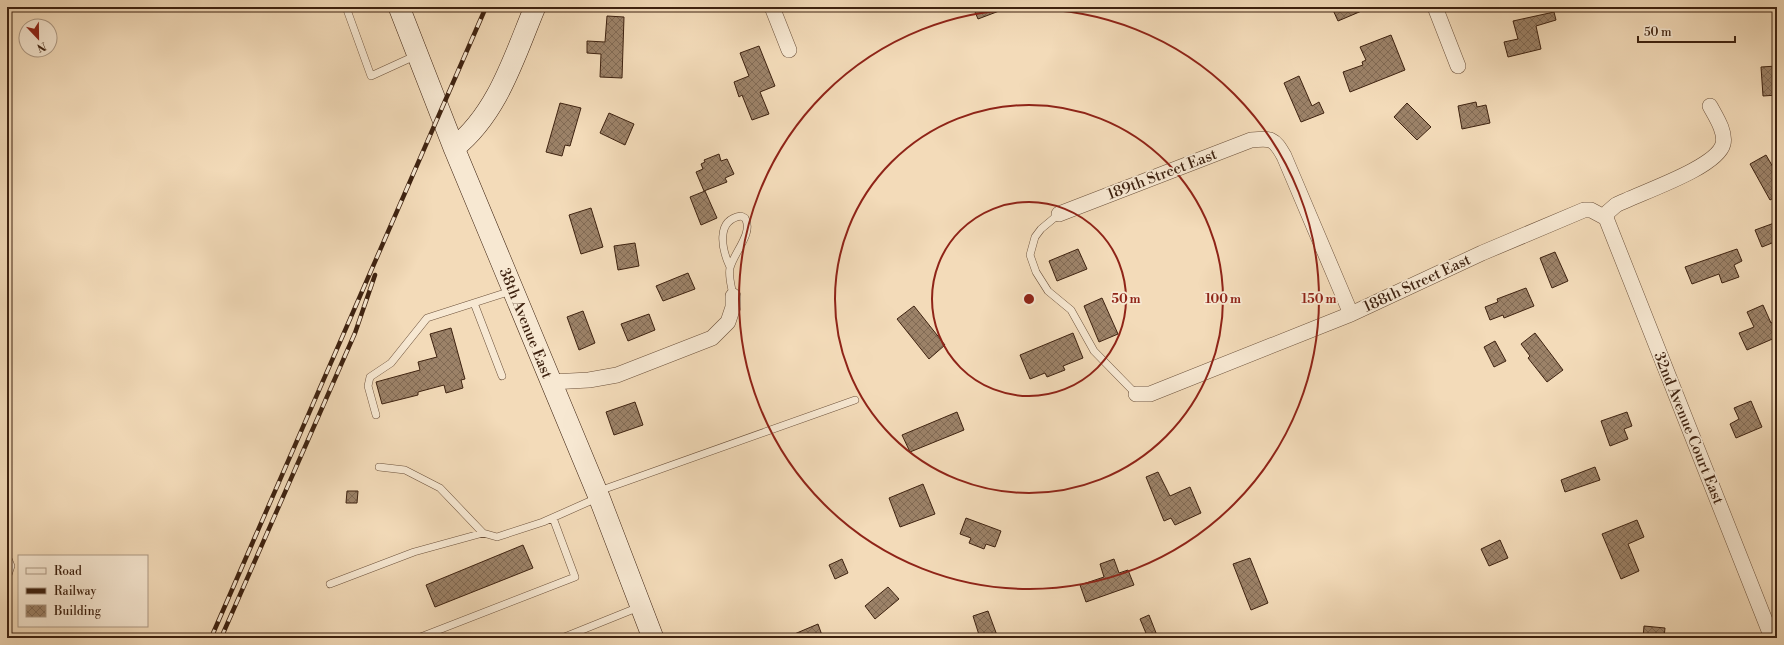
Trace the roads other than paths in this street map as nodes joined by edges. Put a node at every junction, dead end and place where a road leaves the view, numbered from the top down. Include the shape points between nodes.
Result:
1 (346, 7) edge
2 (400, 7) edge
3 (535, 7) edge
4 (772, 7) edge
5 (1435, 7) edge
6 (789, 50) dead end
7 (418, 55) junction
8 (1458, 66) dead end
9 (1710, 106) dead end
10 (454, 148) junction
11 (1059, 214) joint
12 (1606, 218) junction
13 (730, 267) junction
14 (513, 290) junction
15 (733, 296) joint
16 (474, 303) junction
17 (1351, 314) junction
18 (502, 376) dead end
19 (551, 382) junction
20 (1136, 394) joint
21 (855, 400) dead end
22 (376, 415) dead end
23 (379, 467) dead end
24 (598, 494) junction
25 (553, 518) junction
26 (483, 533) junction
27 (7, 556) edge
28 (7, 578) edge
29 (330, 584) dead end
30 (641, 606) junction
31 (418, 638) edge
32 (562, 638) edge
33 (653, 638) edge
34 (1772, 638) edge

1 - 7 lane via 371,76
2 - 7 street, 38th Avenue East
3 - 10 street via 497,96 478,125
4 - 6 street
5 - 8 street
7 - 10 street, 38th Avenue East
9 - 12 street via 1720,125 1723,138 1716,154 1689,173 1616,204
10 - 14 street, 38th Avenue East
11 - 17 street, 189th Street East via 1244,143 1266,138 1275,142 1284,156
11 - 20 lane via 1040,229 1034,238 1030,255 1036,272 1048,291 1071,310 1094,351
12 - 17 street, 188th Street East via 1591,210 1584,210 1482,253
12 - 34 street, 32nd Avenue Court East
13 - 13 lane via 746,233 747,221 741,216 733,218 722,234 725,257
13 - 15 lane
14 - 16 lane
14 - 19 street, 38th Avenue East
15 - 19 street via 728,322 712,338 617,375 589,380
16 - 18 lane
16 - 22 lane via 427,318 392,363 370,377 368,386
17 - 20 street, 188th Street East via 1150,394
19 - 24 street, 38th Avenue East
21 - 24 lane
23 - 26 lane via 405,470 440,488
24 - 25 lane
24 - 30 street, 38th Avenue East
25 - 26 lane via 497,537
25 - 31 lane via 575,577
26 - 29 lane via 414,552
27 - 28 lane via 11,566
30 - 32 lane
30 - 33 street, 38th Avenue East

